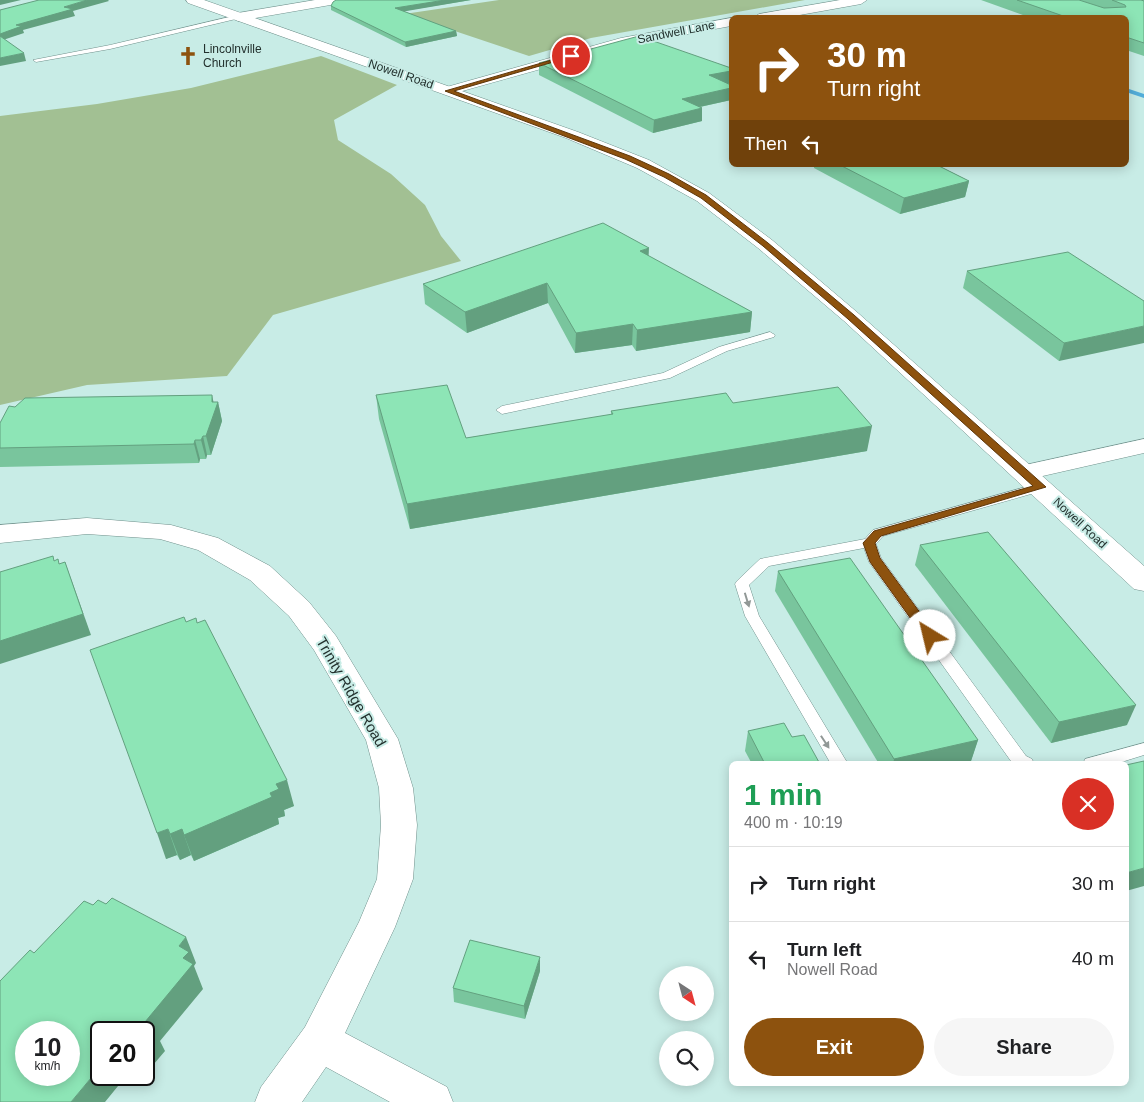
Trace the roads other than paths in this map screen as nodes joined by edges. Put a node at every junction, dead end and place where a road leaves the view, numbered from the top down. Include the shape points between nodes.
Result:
1 (192, 0) edge
2 (336, 0) edge
3 (861, 0) edge
4 (776, 15) edge
5 (238, 17) junction
6 (729, 22) edge
7 (36, 60) dead end
8 (448, 91) junction
9 (770, 335) dead end
10 (502, 410) dead end
11 (1144, 446) edge
12 (1032, 480) junction
13 (0, 534) edge
14 (869, 543) junction
15 (1144, 582) edge
16 (1144, 749) edge
17 (838, 761) edge
18 (1020, 761) edge
19 (1102, 761) edge
20 (320, 1041) junction
21 (276, 1102) edge
22 (432, 1102) edge

1 - 5 street, Nowell Road
2 - 5 street
3 - 4 street
5 - 7 lane via 110,47
5 - 8 street, Nowell Road
6 - 8 street, Sandwell Lane via 621,42
8 - 12 street, Nowell Road via 628,158 704,197 851,317
9 - 10 lane via 723,349 666,376
11 - 12 street
12 - 14 lane via 878,534
12 - 15 street, Nowell Road
13 - 20 street, Trinity Ridge Road via 87,526 160,531 208,544 260,573 299,608 325,643 382,739 396,788 399,825 395,879 376,927
14 -> 17 lane via 765,562 742,584 752,616
14 - 18 lane via 874,559
16 - 19 lane
20 - 21 street, Trinity Ridge Road
20 - 22 street

